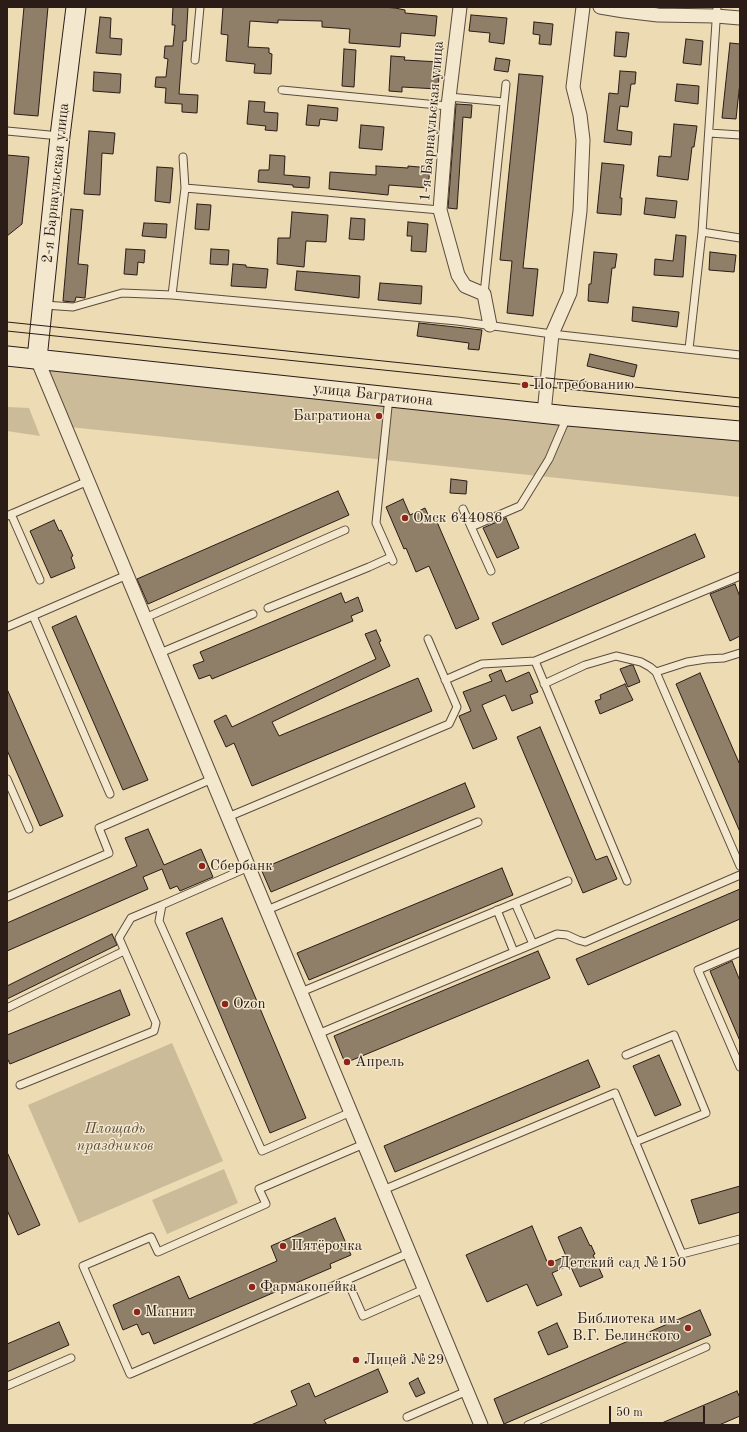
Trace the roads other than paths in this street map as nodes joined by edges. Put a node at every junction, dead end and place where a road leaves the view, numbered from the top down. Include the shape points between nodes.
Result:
1 (76, 7) edge
2 (200, 7) edge
3 (460, 7) edge
4 (583, 7) edge
5 (600, 7) edge
6 (717, 11) edge
7 (740, 18) edge
8 (195, 60) dead end
9 (506, 84) dead end
10 (282, 90) dead end
11 (449, 102) junction
12 (504, 102) junction
13 (7, 131) edge
14 (709, 133) junction
15 (740, 135) edge
16 (60, 136) junction
17 (183, 157) dead end
18 (185, 188) junction
19 (440, 210) junction
20 (702, 232) junction
21 (740, 238) edge
22 (484, 294) junction
23 (172, 295) junction
24 (42, 305) junction
25 (490, 325) junction
26 (552, 334) junction
27 (689, 349) junction
28 (740, 355) edge
29 (7, 356) edge
30 (38, 359) junction
31 (389, 397) junction
32 (544, 413) junction
33 (568, 416) junction
34 (740, 430) edge
35 (88, 481) junction
36 (463, 509) dead end
37 (9, 515) edge
38 (471, 527) junction
39 (345, 530) dead end
40 (491, 571) dead end
41 (127, 575) junction
42 (740, 576) edge
43 (40, 580) dead end
44 (268, 608) dead end
45 (253, 614) dead end
46 (33, 616) junction
47 (146, 618) junction
48 (7, 627) edge
49 (428, 638) dead end
50 (160, 653) junction
51 (740, 653) edge
52 (535, 661) junction
53 (656, 672) junction
54 (445, 680) junction
55 (544, 684) junction
56 (7, 778) edge
57 (212, 779) junction
58 (110, 794) dead end
59 (228, 817) junction
60 (478, 822) dead end
61 (29, 829) dead end
62 (249, 866) junction
63 (740, 866) edge
64 (740, 875) edge
65 (568, 881) dead end
66 (627, 881) dead end
67 (7, 897) edge
68 (515, 902) junction
69 (162, 905) junction
70 (267, 910) junction
71 (497, 910) junction
72 (533, 944) junction
73 (124, 951) junction
74 (514, 952) junction
75 (740, 952) edge
76 (301, 992) junction
77 (7, 1008) edge
78 (318, 1034) junction
79 (626, 1055) dead end
80 (740, 1067) edge
81 (20, 1085) dead end
82 (351, 1112) junction
83 (635, 1142) junction
84 (364, 1144) junction
85 (383, 1190) junction
86 (740, 1239) edge
87 (409, 1253) junction
88 (347, 1280) junction
89 (424, 1289) junction
90 (706, 1347) dead end
91 (71, 1358) dead end
92 (7, 1386) edge
93 (467, 1391) junction
94 (407, 1417) dead end
95 (481, 1425) edge
96 (528, 1425) edge

1 - 16 street, 2-я Барнаульская улица
2 - 8 lane
3 - 11 street, 1-я Барнаульская улица
4 - 26 street via 573,87 583,140 580,212 570,293
5 - 6 street via 658,15
6 - 7 street
6 - 14 lane
9 - 12 lane
10 - 11 lane
11 - 12 lane
11 - 19 street, 1-я Барнаульская улица
12 - 22 lane
13 - 16 lane
14 - 15 lane
14 - 20 lane
16 - 24 street, 2-я Барнаульская улица
17 - 18 lane
18 - 19 lane
18 - 23 lane
19 - 22 street, 1-я Барнаульская улица via 458,275 465,286
20 - 21 lane
20 - 27 lane
22 - 25 street
23 - 24 lane via 122,293 73,307
23 - 25 lane
24 - 30 street, 2-я Барнаульская улица
25 - 26 lane
26 - 27 lane
26 - 32 street
27 - 28 lane
29 - 30 street, улица Багратиона
30 - 31 street, улица Багратиона
30 - 35 street
31 - 32 street, улица Багратиона
31 - 44 lane via 376,523 392,559
32 - 33 street, улица Багратиона
33 - 34 street, улица Багратиона
33 - 38 lane via 549,459 520,506
35 - 37 lane
35 - 41 street
36 - 38 lane
37 - 43 lane
38 - 40 lane
39 - 47 lane
41 - 46 lane
41 - 47 street
42 - 52 lane
45 - 50 lane
46 - 48 lane
46 - 58 lane
47 - 50 street
49 - 54 lane
50 - 57 street
51 - 53 lane via 724,658 688,662
52 - 54 lane via 482,664
52 - 55 lane
53 - 55 lane via 641,662 616,656 585,665
53 - 63 lane
54 - 59 lane via 457,707 449,724
55 - 66 lane
56 - 61 lane
57 - 59 street
57 - 67 lane via 99,828 109,853
59 - 62 street
60 - 70 lane
62 - 69 lane
62 - 70 street
64 - 72 lane via 585,942 557,934
65 - 68 lane
68 - 71 lane
68 - 72 lane
69 - 73 lane via 131,918 119,938
69 - 82 lane via 159,921 262,1151
70 - 76 street
71 - 74 lane
71 - 76 lane
72 - 74 lane
73 - 77 lane
73 - 81 lane via 156,1023 154,1031
74 - 78 lane
75 - 80 lane via 698,970
76 - 78 street
78 - 82 street
79 - 83 lane via 674,1035 706,1113
82 - 84 street
83 - 85 lane via 615,1093
83 - 86 lane via 682,1254
84 - 85 street
84 - 88 lane via 259,1189 266,1204 158,1252 151,1236 83,1266 130,1374
85 - 87 street
87 - 88 lane
87 - 89 street
88 - 89 lane via 363,1316
89 - 93 street
90 - 96 lane
91 - 92 lane
93 - 94 lane
93 - 95 street

